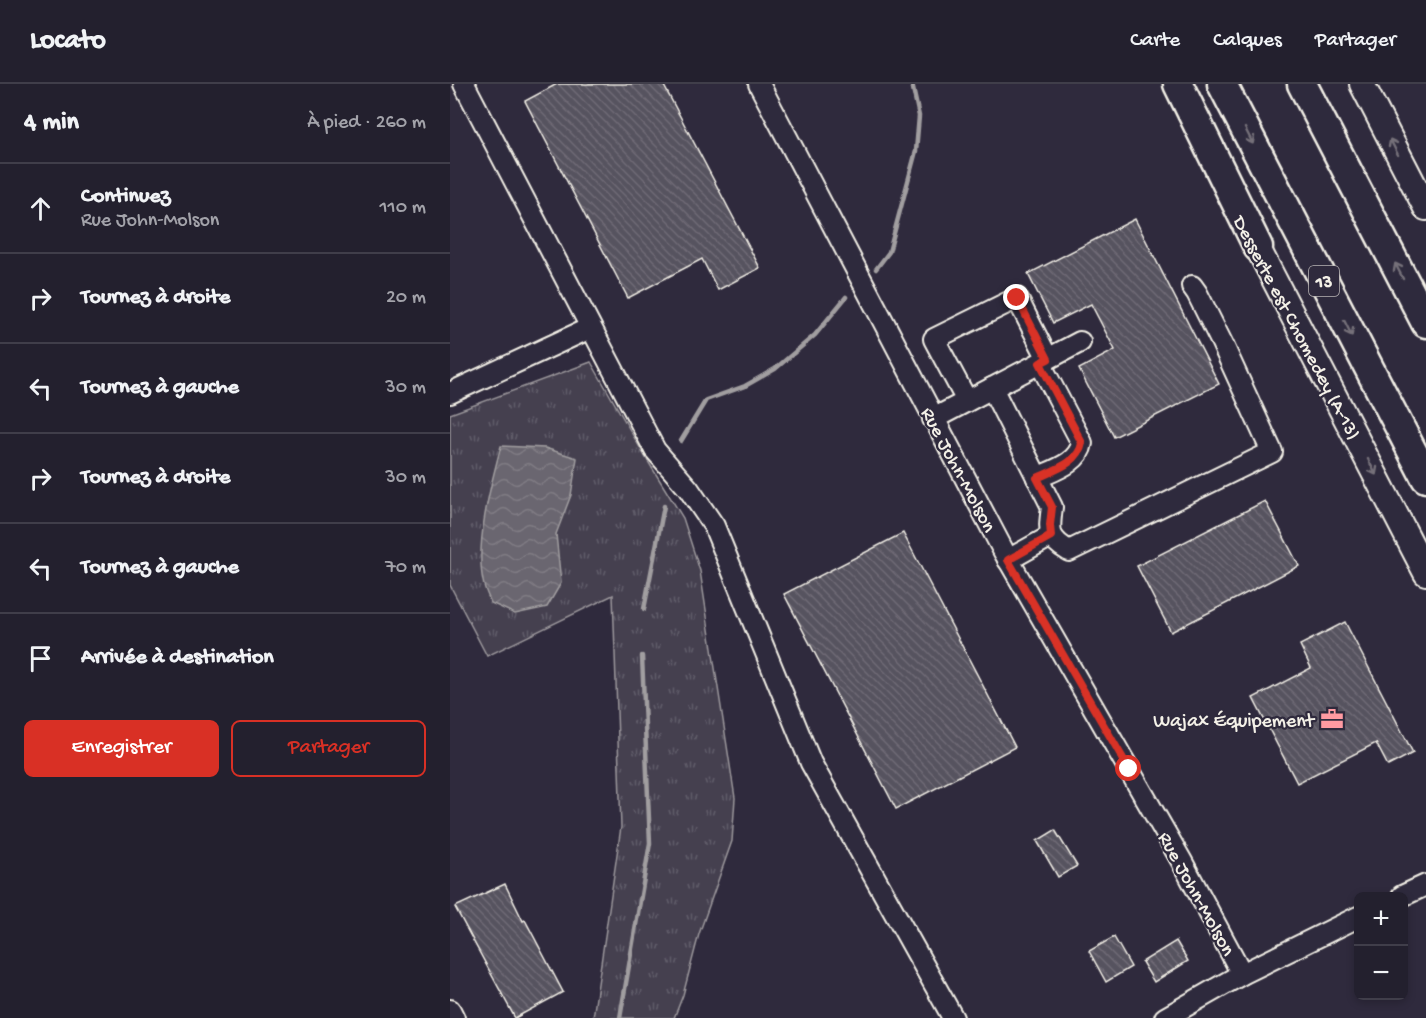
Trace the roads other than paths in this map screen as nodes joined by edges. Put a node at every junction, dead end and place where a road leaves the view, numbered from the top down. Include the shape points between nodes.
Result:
1 (464, 84) edge
2 (759, 84) edge
3 (1164, 84) edge
4 (1178, 84) edge
5 (1222, 84) edge
6 (1302, 84) edge
7 (1362, 84) edge
8 (1426, 208) edge
9 (1258, 247) junction
10 (1192, 286) dead end
11 (1426, 323) edge
12 (590, 328) junction
13 (1080, 342) dead end
14 (1044, 361) junction
15 (992, 388) junction
16 (450, 393) edge
17 (967, 401) junction
18 (933, 419) junction
19 (1037, 478) junction
20 (1426, 478) edge
21 (1051, 536) junction
22 (1008, 560) junction
23 (1426, 573) edge
24 (1426, 885) edge
25 (1408, 894) edge
26 (1354, 918) edge
27 (1242, 974) junction
28 (450, 1010) edge
29 (454, 1018) edge
30 (953, 1018) edge
31 (1166, 1018) edge

1 - 12 street
2 - 18 street, Rue John-Molson
3 - 9 main road, Desserte est Chomedey (A-13)
4 - 9 highway
5 -> 20 highway, 13
11 -> 6 highway
8 -> 7 main road
9 -> 23 main road, Desserte est Chomedey (A-13)
10 - 21 street via 1272,452 1069,551
12 - 16 street
12 - 30 street via 655,450 714,526 811,763
13 - 14 street
14 - 15 street
14 - 17 street via 1017,298 934,339
14 - 19 street via 1082,443 1074,460
15 - 17 street
15 - 19 street
17 - 18 street
18 - 22 street, Rue John-Molson
19 - 21 street via 1052,507
21 - 22 street
22 - 27 street, Rue John-Molson via 1182,860
24 - 25 street
26 - 27 street
27 - 31 street
28 - 29 street

